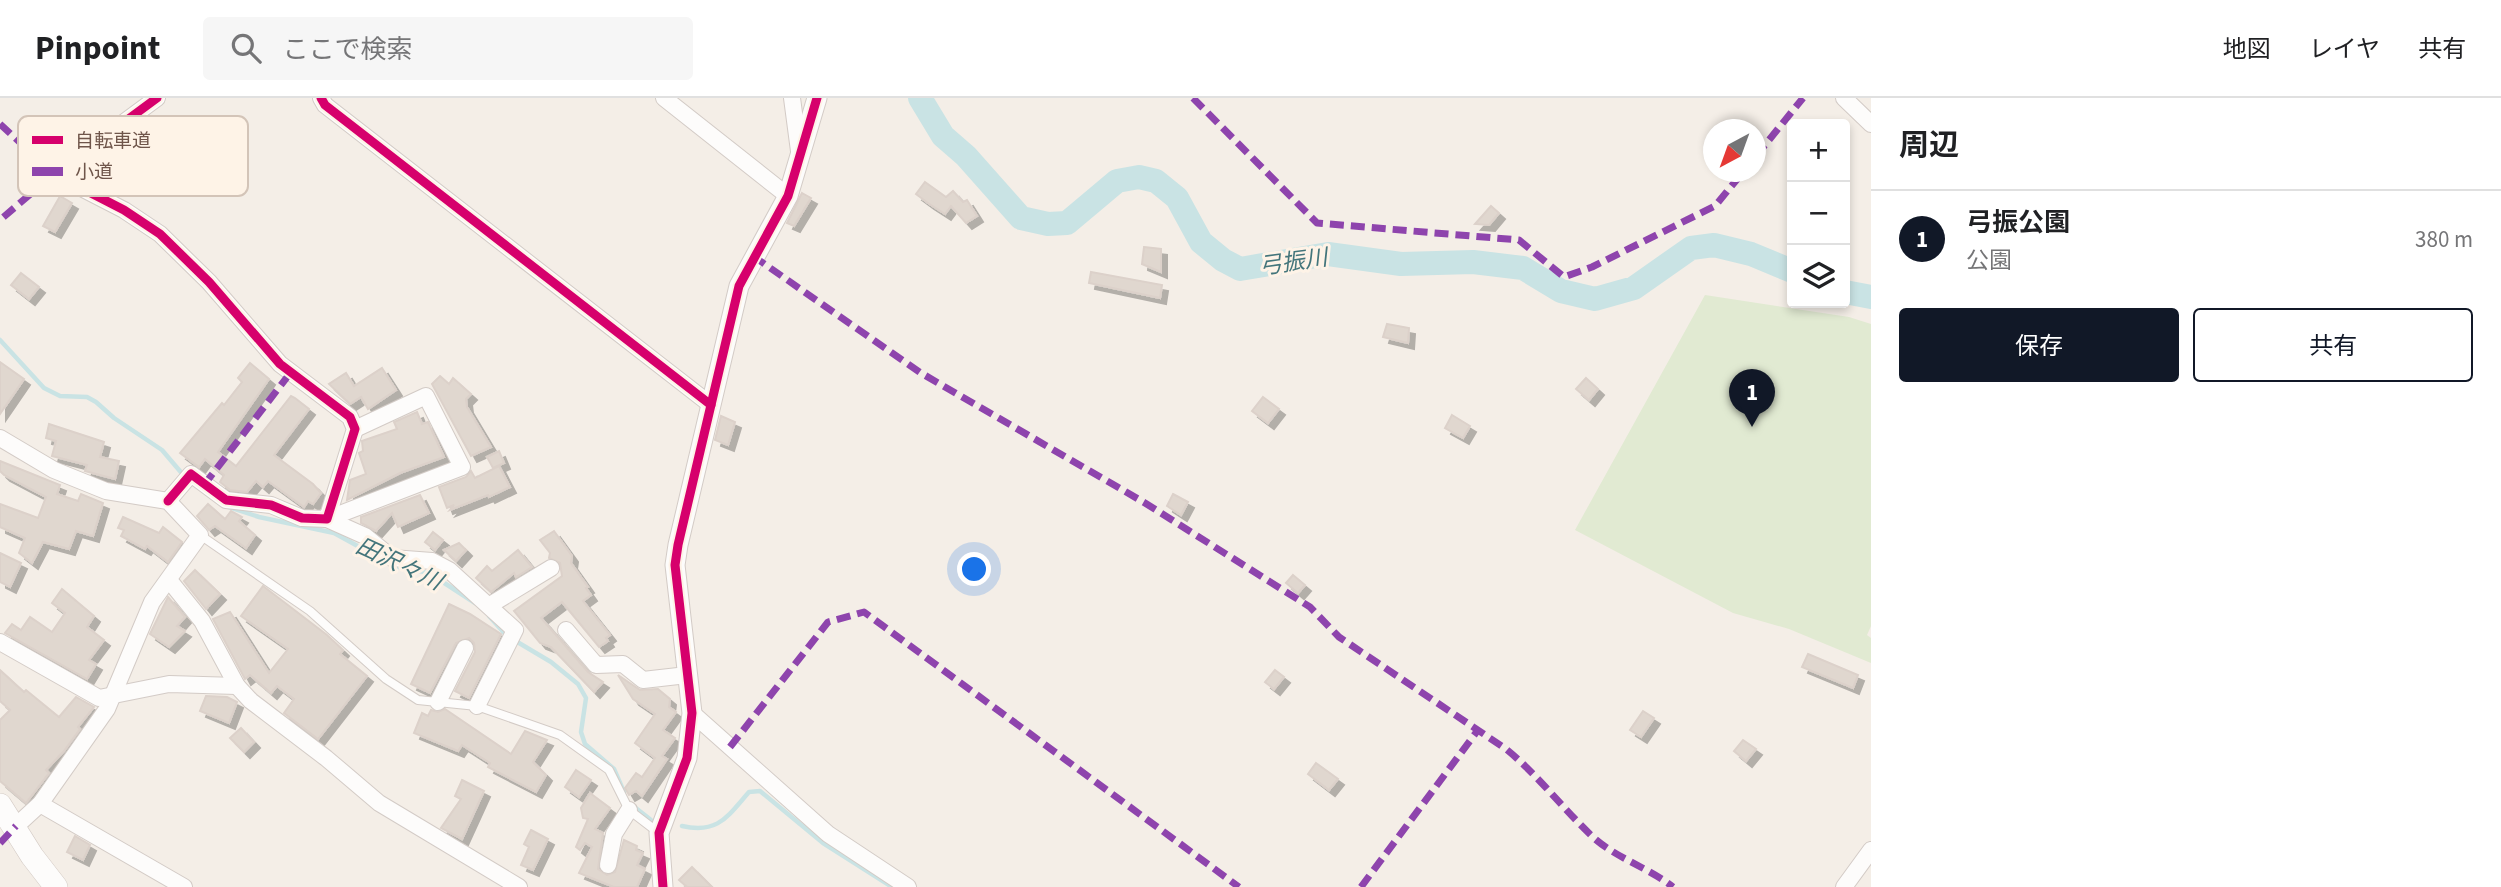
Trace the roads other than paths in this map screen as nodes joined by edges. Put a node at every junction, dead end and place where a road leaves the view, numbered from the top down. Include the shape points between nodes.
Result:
1 (157, 98) edge
2 (321, 98) edge
3 (664, 98) edge
4 (792, 98) edge
5 (817, 98) edge
6 (1844, 98) edge
7 (133, 116) edge
8 (1871, 124) edge
9 (800, 154) junction
10 (97, 196) edge
11 (788, 196) junction
12 (711, 405) junction
13 (355, 429) junction
14 (0, 438) edge
15 (168, 500) junction
16 (327, 519) junction
17 (200, 536) junction
18 (551, 568) dead end
19 (169, 580) junction
20 (490, 605) junction
21 (566, 630) dead end
22 (0, 642) edge
23 (465, 648) dead end
24 (687, 675) junction
25 (237, 686) junction
26 (113, 695) junction
27 (438, 702) junction
28 (477, 706) junction
29 (692, 713) junction
30 (40, 804) junction
31 (0, 805) edge
32 (629, 810) junction
33 (16, 826) junction
34 (659, 833) junction
35 (1871, 850) edge
36 (608, 865) dead end
37 (55, 887) edge
38 (184, 887) edge
39 (519, 887) edge
40 (663, 887) edge
41 (908, 887) edge
42 (1844, 887) edge

1 - 7 street
2 - 12 street
3 - 11 street
4 - 9 street
5 - 9 street
6 - 8 street
9 - 11 street
10 - 13 street via 160,234 280,364 350,417
11 - 12 street via 740,285
12 - 24 street via 675,565
13 - 16 street
13 - 16 street via 426,396 462,467
14 - 15 street via 54,470 106,491
15 - 16 street via 186,480 226,500 271,505 302,518
15 - 17 street
16 - 20 street via 365,536 392,558 432,561
17 - 19 street
17 - 27 lane via 310,611 386,679 418,700
18 - 20 street
19 - 25 street via 202,621
19 - 26 street via 152,603
20 - 28 street via 515,631
21 - 24 street via 596,664 623,664 643,680
22 - 26 street via 99,698
23 - 27 street
24 - 29 street
25 - 26 street via 169,684
25 - 39 street via 379,803
26 - 30 street
27 - 28 lane
28 - 32 lane via 560,735 609,770
29 - 34 street via 687,758
29 - 41 street via 828,834
30 - 33 street
30 - 38 street
31 - 33 main road
32 - 34 lane
32 - 36 street via 614,834
33 - 37 main road
34 - 40 street
35 - 42 street

